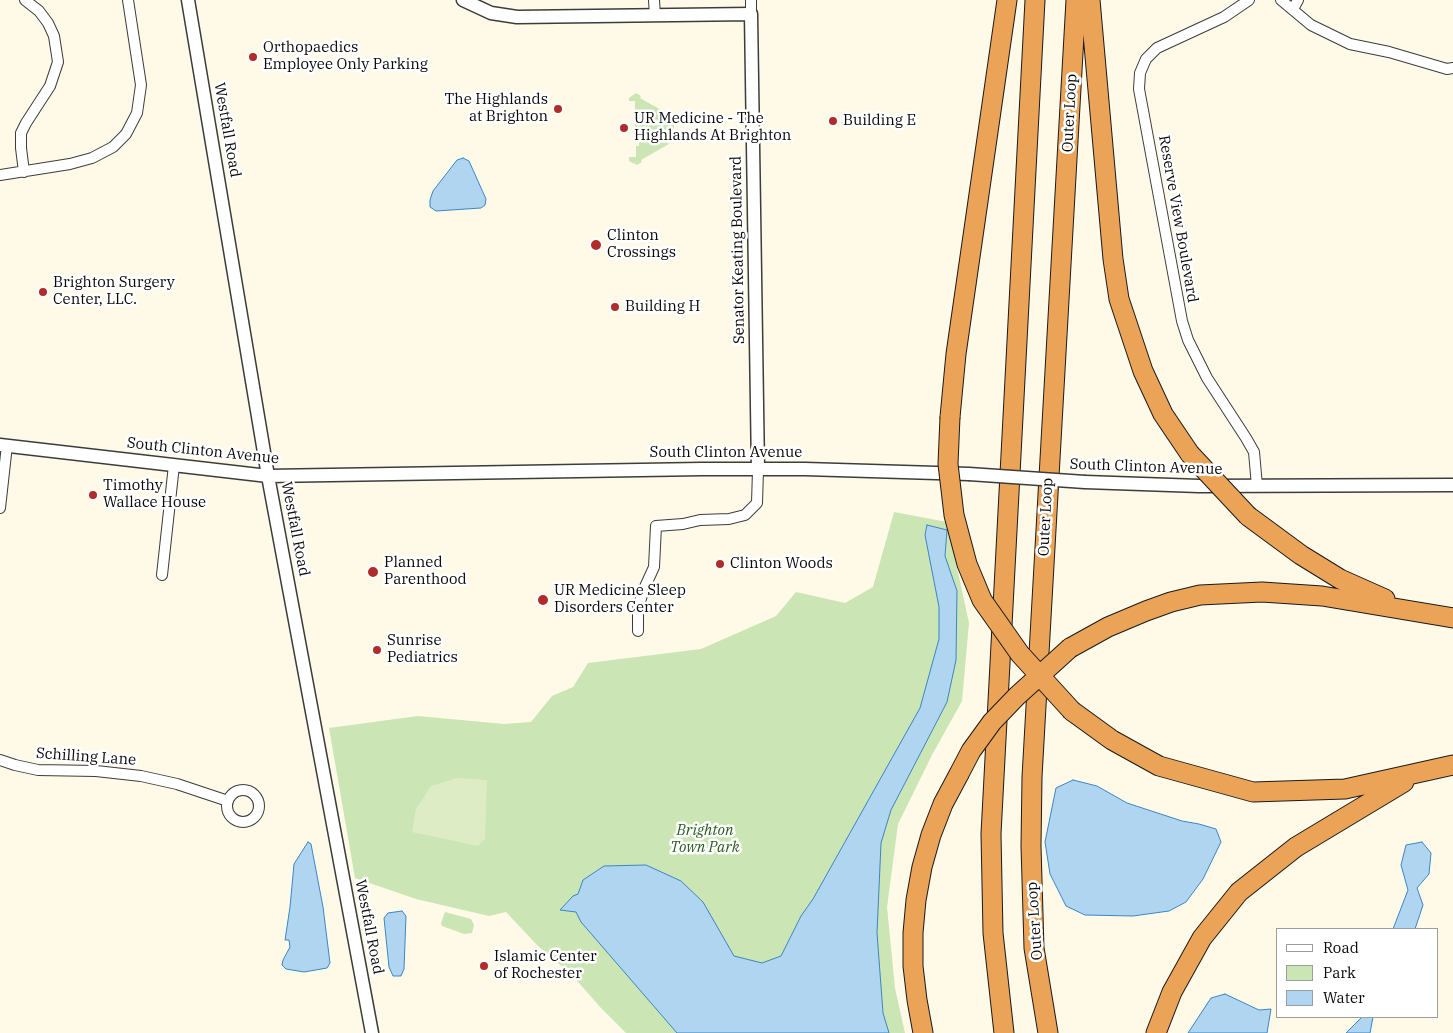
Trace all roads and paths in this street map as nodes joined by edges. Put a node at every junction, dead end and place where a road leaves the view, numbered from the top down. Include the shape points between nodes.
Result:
1 (25, 0) edge
2 (128, 0) edge
3 (188, 0) edge
4 (463, 0) edge
5 (654, 0) edge
6 (751, 0) edge
7 (1007, 0) edge
8 (1035, 0) edge
9 (1076, 0) edge
10 (1090, 0) edge
11 (1249, 0) edge
12 (1281, 0) edge
13 (1295, 4) edge
14 (751, 14) junction
15 (655, 16) junction
16 (1453, 68) edge
17 (24, 172) junction
18 (0, 175) edge
19 (4, 445) edge
20 (174, 465) junction
21 (758, 470) junction
22 (268, 476) junction
23 (1453, 485) edge
24 (1258, 486) junction
25 (0, 508) edge
26 (162, 575) dead end
27 (1409, 609) junction
28 (1453, 618) edge
29 (638, 631) dead end
30 (0, 760) edge
31 (1453, 765) edge
32 (1418, 773) junction
33 (228, 801) dead end
34 (372, 1033) edge
35 (923, 1033) edge
36 (1004, 1033) edge
37 (1048, 1033) edge
38 (1156, 1033) edge

1 - 17 street via 48,23 54,36 58,62 50,86 21,133
2 - 17 street via 141,85 139,104 130,127 112,147 92,158
3 - 22 street, Westfall Road
4 - 15 street via 486,11 517,17
5 - 15 street
6 - 14 street, Senator Keating Boulevard
7 - 32 highway, bridge via 960,327 948,464 954,515 967,564 982,600 1020,654 1072,711 1112,740 1159,766 1254,792 1345,789
8 - 36 highway via 992,834 993,933
9 - 37 highway, Outer Loop via 1032,777 1034,948
10 - 27 highway, bridge via 1119,299 1143,371 1163,414 1190,454 1248,516 1340,579
11 - 24 street, Reserve View Boulevard via 1224,17 1157,48 1146,59 1140,73 1139,89 1182,321 1207,378 1254,452
12 - 13 street
13 - 16 street via 1311,25 1350,44
14 - 15 street
14 - 21 street, Senator Keating Boulevard
17 - 18 street
19 - 20 street, South Clinton Avenue
19 - 25 street
20 - 22 street, South Clinton Avenue
20 - 26 street
21 - 22 street, South Clinton Avenue
21 - 24 street, South Clinton Avenue, bridge via 969,474 1164,486
21 - 29 street via 757,503 746,515 656,526 656,560 638,608
22 - 34 street, Westfall Road
23 - 24 street, South Clinton Avenue
27 - 28 highway
27 - 35 highway, bridge via 1322,596 1262,592 1200,595 1146,611 1070,648 992,722 971,751 931,835 922,867 913,933 916,1000
30 - 33 street, Schilling Lane via 38,770 142,776
31 - 32 highway
32 - 38 highway via 1296,847 1239,892 1202,938 1172,992

